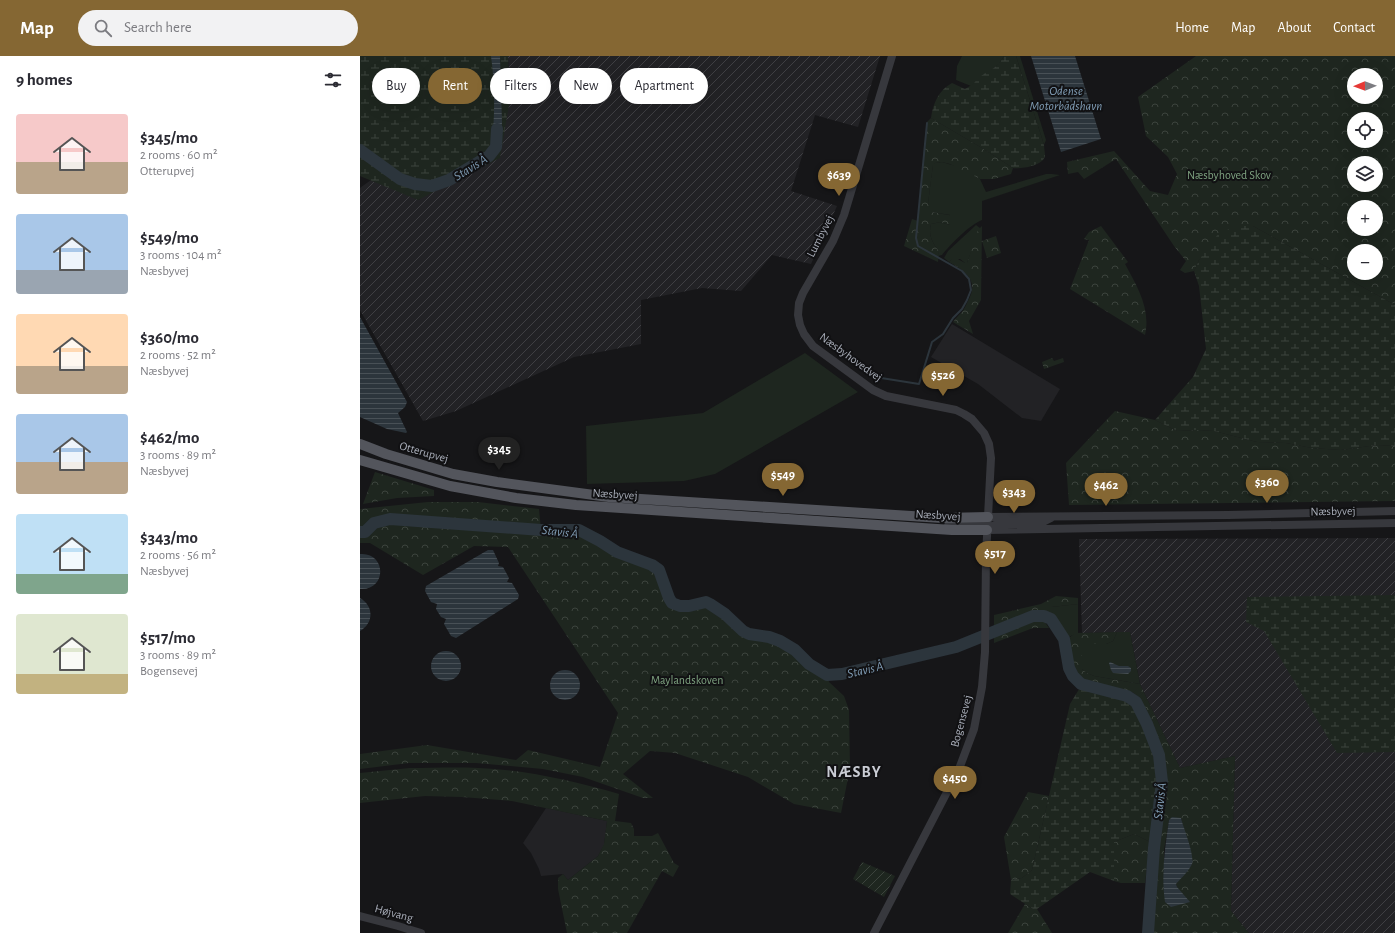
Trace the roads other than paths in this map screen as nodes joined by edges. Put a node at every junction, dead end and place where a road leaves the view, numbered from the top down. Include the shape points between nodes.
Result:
1 (892, 56) edge
2 (804, 334) joint
3 (360, 444) edge
4 (360, 452) edge
5 (360, 460) edge
6 (416, 463) junction
7 (577, 493) joint
8 (576, 505) joint
9 (1395, 511) edge
10 (988, 517) junction
11 (1054, 517) junction
12 (1395, 523) edge
13 (929, 528) junction
14 (987, 530) junction
15 (360, 916) edge
16 (421, 933) edge
17 (874, 933) edge

1 - 2 street, Lumbyvej via 844,215 799,304 798,315
2 - 10 street, Næsbyhovedvej via 813,346 873,390 886,396 956,410 978,425 989,444 991,458
3 - 6 main road, Otterupvej
4 - 6 main road via 388,460
5 - 8 main road, Otterupvej via 450,486 516,498
6 - 7 main road, Otterupvej via 460,475
7 - 10 main road, Næsbyvej via 943,518
8 - 13 main road, Næsbyvej
9 - 11 street, Næsbyvej
10 - 11 street, Næsbyvej
10 - 13 street via 982,524
10 - 14 street, Bogensevej
11 - 14 street via 1039,524 992,525
12 - 14 street, Næsbyvej
13 - 14 main road, Næsbyvej
14 - 17 street, Bogensevej via 985,652 975,725 959,769
15 - 16 street, Højvang

